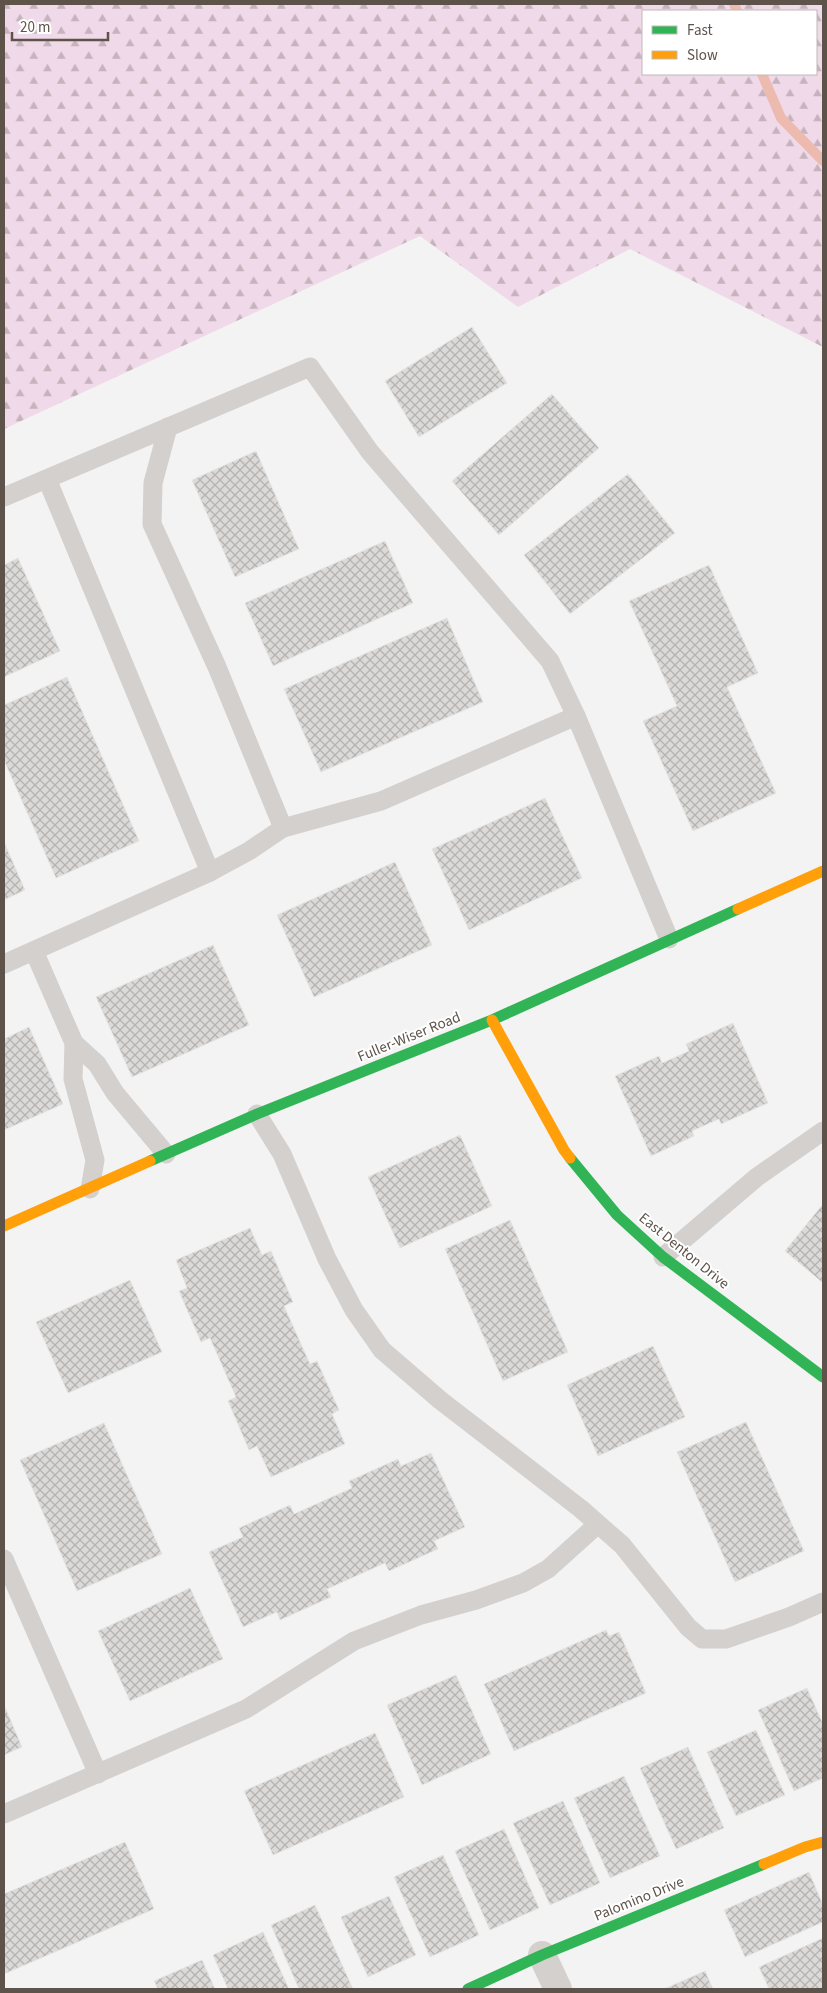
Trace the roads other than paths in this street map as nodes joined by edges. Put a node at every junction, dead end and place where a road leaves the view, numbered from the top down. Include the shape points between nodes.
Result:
1 (168, 427) junction
2 (47, 479) junction
3 (4, 497) edge
4 (576, 716) junction
5 (283, 828) junction
6 (823, 870) edge
7 (210, 872) junction
8 (669, 939) junction
9 (34, 951) junction
10 (4, 964) edge
11 (492, 1020) junction
12 (74, 1042) junction
13 (257, 1114) junction
14 (823, 1131) edge
15 (166, 1154) junction
16 (90, 1188) junction
17 (4, 1226) edge
18 (663, 1257) junction
19 (823, 1377) edge
20 (598, 1524) junction
21 (4, 1559) edge
22 (823, 1602) edge
23 (98, 1774) junction
24 (4, 1814) edge
25 (823, 1842) edge
26 (542, 1955) junction
27 (468, 1989) edge
28 (558, 1989) edge

1 - 2 lane
1 - 4 lane via 310,367 370,452 550,661
1 - 5 lane via 152,483 152,524 217,667
2 - 3 lane
2 - 7 lane
4 - 5 lane via 380,801
4 - 8 lane
5 - 7 lane via 250,851
6 - 8 street, Fuller-Wiser Road
7 - 9 lane
8 - 11 street, Fuller-Wiser Road
9 - 10 lane
9 - 12 lane
11 - 13 street, Fuller-Wiser Road
11 - 18 street, East Denton Drive via 564,1150 617,1215
12 - 15 lane via 97,1064 115,1093
12 - 16 lane via 73,1079 95,1160
13 - 15 street, Fuller-Wiser Road
13 - 20 lane via 282,1154 327,1259 354,1310 382,1350 440,1400
14 - 18 lane via 757,1177
15 - 16 street, Fuller-Wiser Road
16 - 17 street, Fuller-Wiser Road
18 - 19 street, East Denton Drive
20 - 22 lane via 622,1545 688,1627 702,1639 726,1639 789,1618
20 - 23 lane via 548,1569 523,1583 476,1600 421,1614 354,1642 246,1709
21 - 23 lane
23 - 24 lane
25 - 26 street, Palomino Drive
26 - 27 street, Palomino Drive
26 - 28 street

